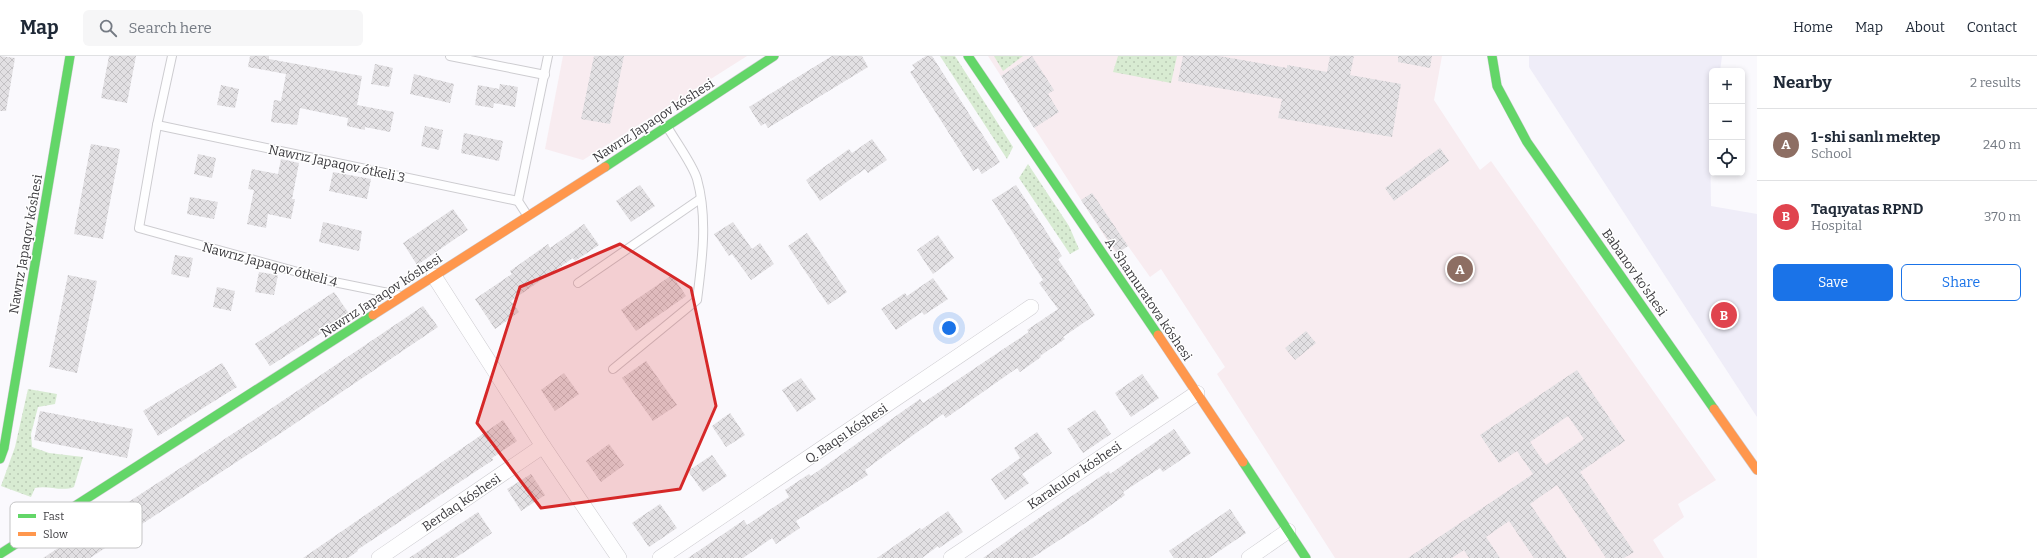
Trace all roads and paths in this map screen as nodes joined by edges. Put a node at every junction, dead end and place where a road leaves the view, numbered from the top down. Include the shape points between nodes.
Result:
1 (70, 56) edge
2 (172, 56) edge
3 (450, 56) edge
4 (548, 56) edge
5 (774, 56) edge
6 (968, 56) edge
7 (1492, 56) edge
8 (545, 75) junction
9 (157, 125) junction
10 (667, 127) junction
11 (700, 199) junction
12 (518, 201) junction
13 (527, 216) junction
14 (434, 276) junction
15 (578, 283) dead end
16 (402, 296) junction
17 (1032, 307) dead end
18 (613, 369) dead end
19 (1197, 393) junction
20 (543, 446) junction
21 (0, 459) edge
22 (1757, 470) edge
23 (81, 502) edge
24 (1288, 531) junction
25 (10, 548) edge
26 (0, 554) edge
27 (379, 558) edge
28 (619, 558) edge
29 (660, 558) edge
30 (951, 558) edge
31 (1249, 558) edge
32 (1306, 558) edge

1 - 21 street, Nawrız Japaqov kóshesi via 4,448
2 - 9 lane
3 - 8 lane
4 - 8 lane
5 - 10 street, Nawrız Japaqov kóshesi
6 - 19 street, A. Shamuratova kóshesi
7 - 22 street, Babanov ko'shesi via 1497,86 1527,142
8 - 12 lane
9 - 12 lane, Nawrız Japaqov ótkeli 3
9 - 16 lane, Nawrız Japaqov ótkeli 4 via 139,228 334,282
10 - 11 lane via 697,178
10 - 13 street, Nawrız Japaqov kóshesi
11 - 15 lane
11 - 18 lane via 703,257 697,300
12 - 13 lane
13 - 14 street, Nawrız Japaqov kóshesi
14 - 16 street, Nawrız Japaqov kóshesi
14 - 20 street
16 - 23 street, Nawrız Japaqov kóshesi
17 - 29 street, Q. Baqsı kóshesi
19 - 24 street, A. Shamuratova kóshesi
19 - 30 street, Karakulov kóshesi
20 - 27 street, Berdaq kóshesi
20 - 28 street
24 - 31 street
24 - 32 street, A. Shamuratova kóshesi
25 - 26 street, Nawrız Japaqov kóshesi

